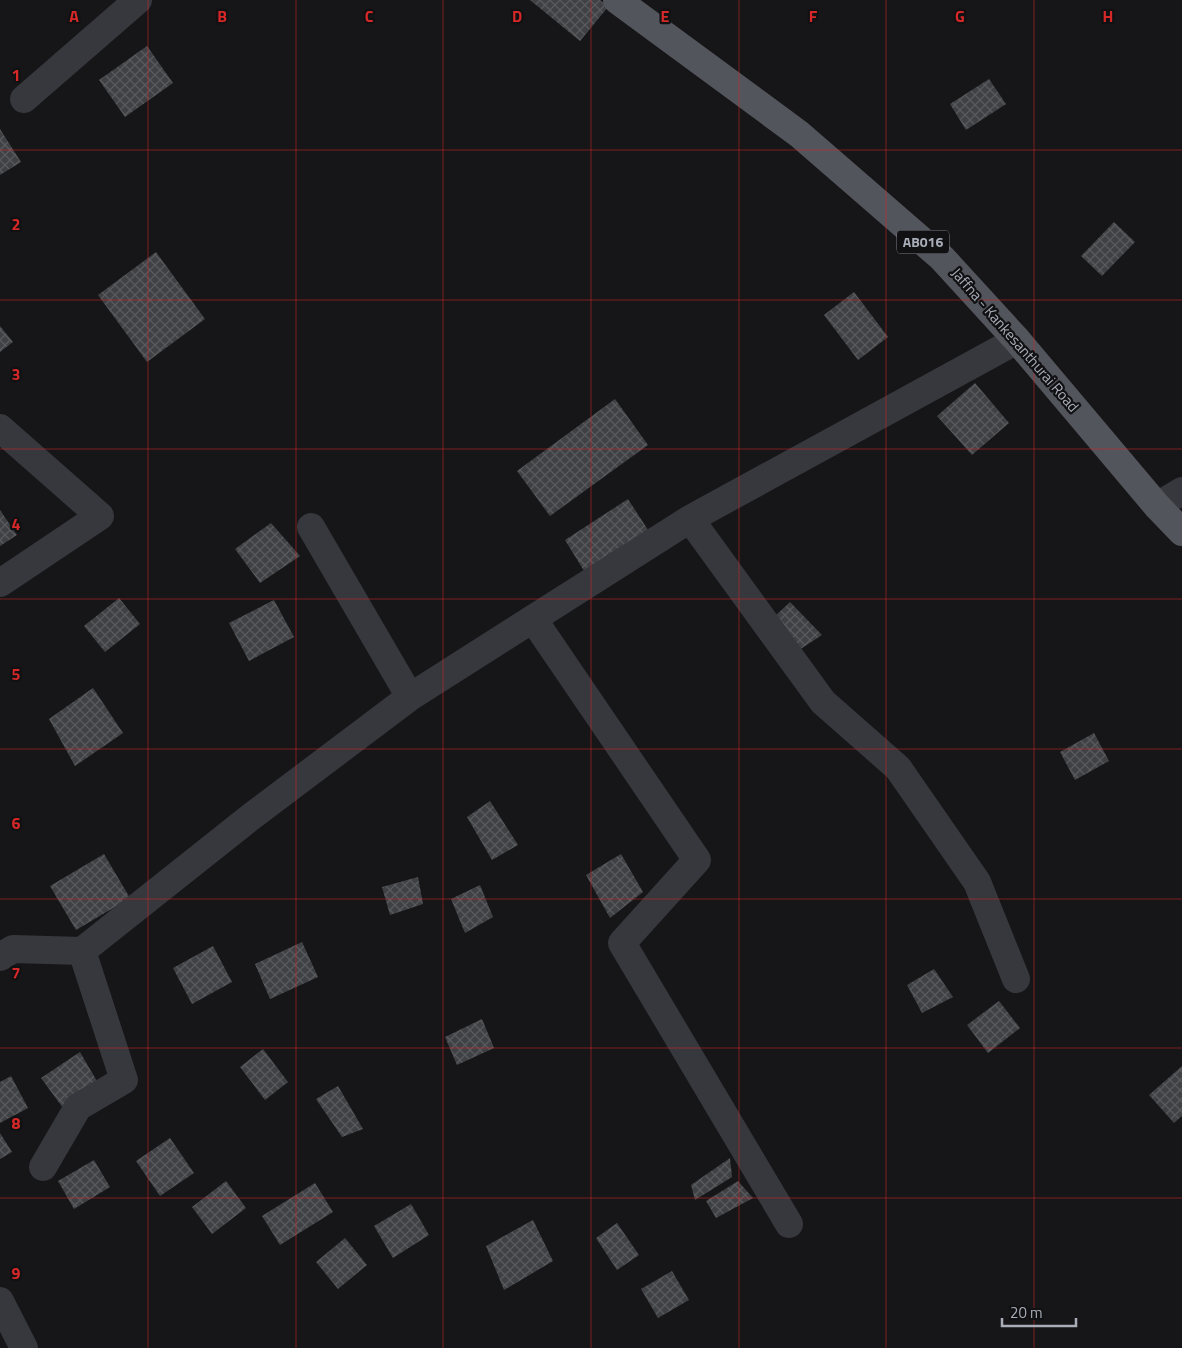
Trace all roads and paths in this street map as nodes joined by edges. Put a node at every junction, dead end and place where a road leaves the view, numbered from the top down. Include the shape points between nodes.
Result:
1 (138, 0) edge
2 (618, 0) edge
3 (24, 99) dead end
4 (1018, 340) junction
5 (0, 428) edge
6 (1182, 491) edge
7 (1157, 506) junction
8 (690, 519) junction
9 (311, 527) dead end
10 (1182, 532) edge
11 (0, 583) edge
12 (533, 619) junction
13 (410, 697) junction
14 (82, 951) junction
15 (4, 957) edge
16 (1016, 979) dead end
17 (43, 1167) dead end
18 (789, 1224) dead end
19 (0, 1301) edge
20 (24, 1348) edge

1 - 3 street
2 - 4 main road, Jaffna - Kankesanthurai Road / AB016 via 799,134 942,258
4 - 7 main road, Jaffna - Kankesanthurai Road / AB016
4 - 8 street
5 - 11 street via 100,516
6 - 7 street
7 - 10 main road, Jaffna - Kankesanthurai Road / AB016
8 - 12 street
8 - 16 street via 823,702 898,768 977,882
9 - 13 street
12 - 13 street
12 - 18 street via 698,860 622,943
13 - 14 street via 252,816
14 - 15 street
14 - 17 street via 124,1080 78,1107
19 - 20 street

